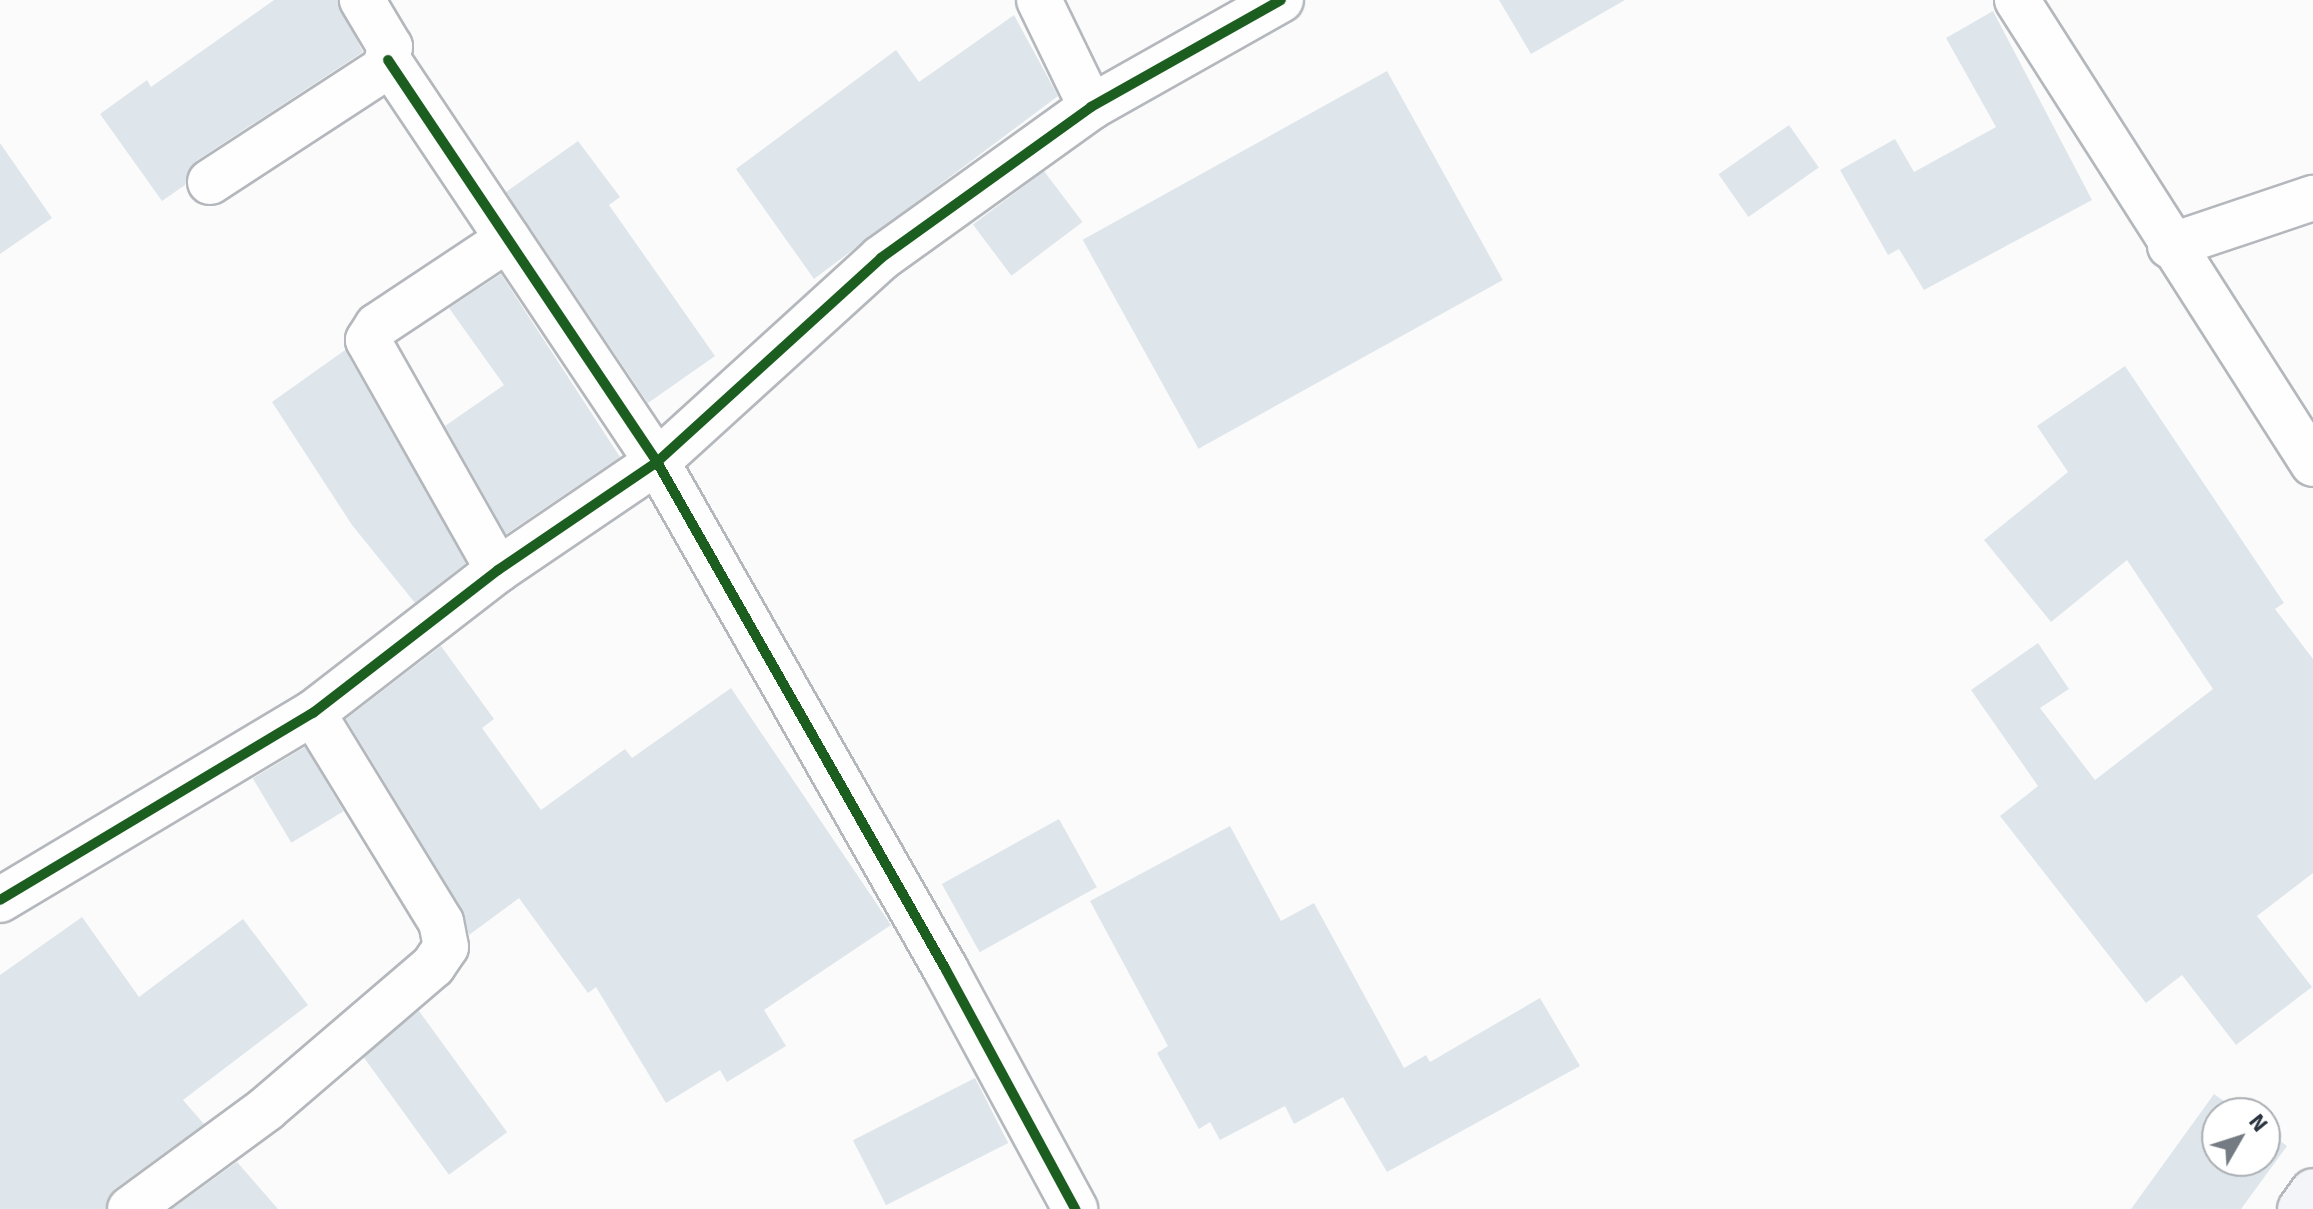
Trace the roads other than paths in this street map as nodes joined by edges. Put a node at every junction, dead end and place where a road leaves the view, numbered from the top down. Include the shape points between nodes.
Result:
1 (362, 0) edge
2 (1039, 0) edge
3 (1281, 0) edge
4 (2017, 0) edge
5 (388, 60) junction
6 (1091, 107) junction
7 (210, 182) dead end
8 (2313, 198) edge
9 (508, 239) junction
10 (2170, 246) junction
11 (657, 462) junction
12 (2313, 464) edge
13 (498, 570) junction
14 (313, 713) junction
15 (0, 900) edge
16 (2313, 1191) edge
17 (130, 1209) edge
18 (1075, 1209) edge
19 (2300, 1209) edge

1 - 5 street via 390,47
2 - 6 street
3 - 6 street
4 - 10 street
5 - 7 street via 385,68
5 - 9 street
6 - 11 street via 881,258
8 - 10 street
9 - 11 street
9 - 13 street via 377,326 368,340
10 - 12 street
11 - 13 street
11 - 18 street via 946,970
13 - 14 street
14 - 15 street
14 - 17 street via 441,922 446,947 433,966 266,1109
16 - 19 main road

